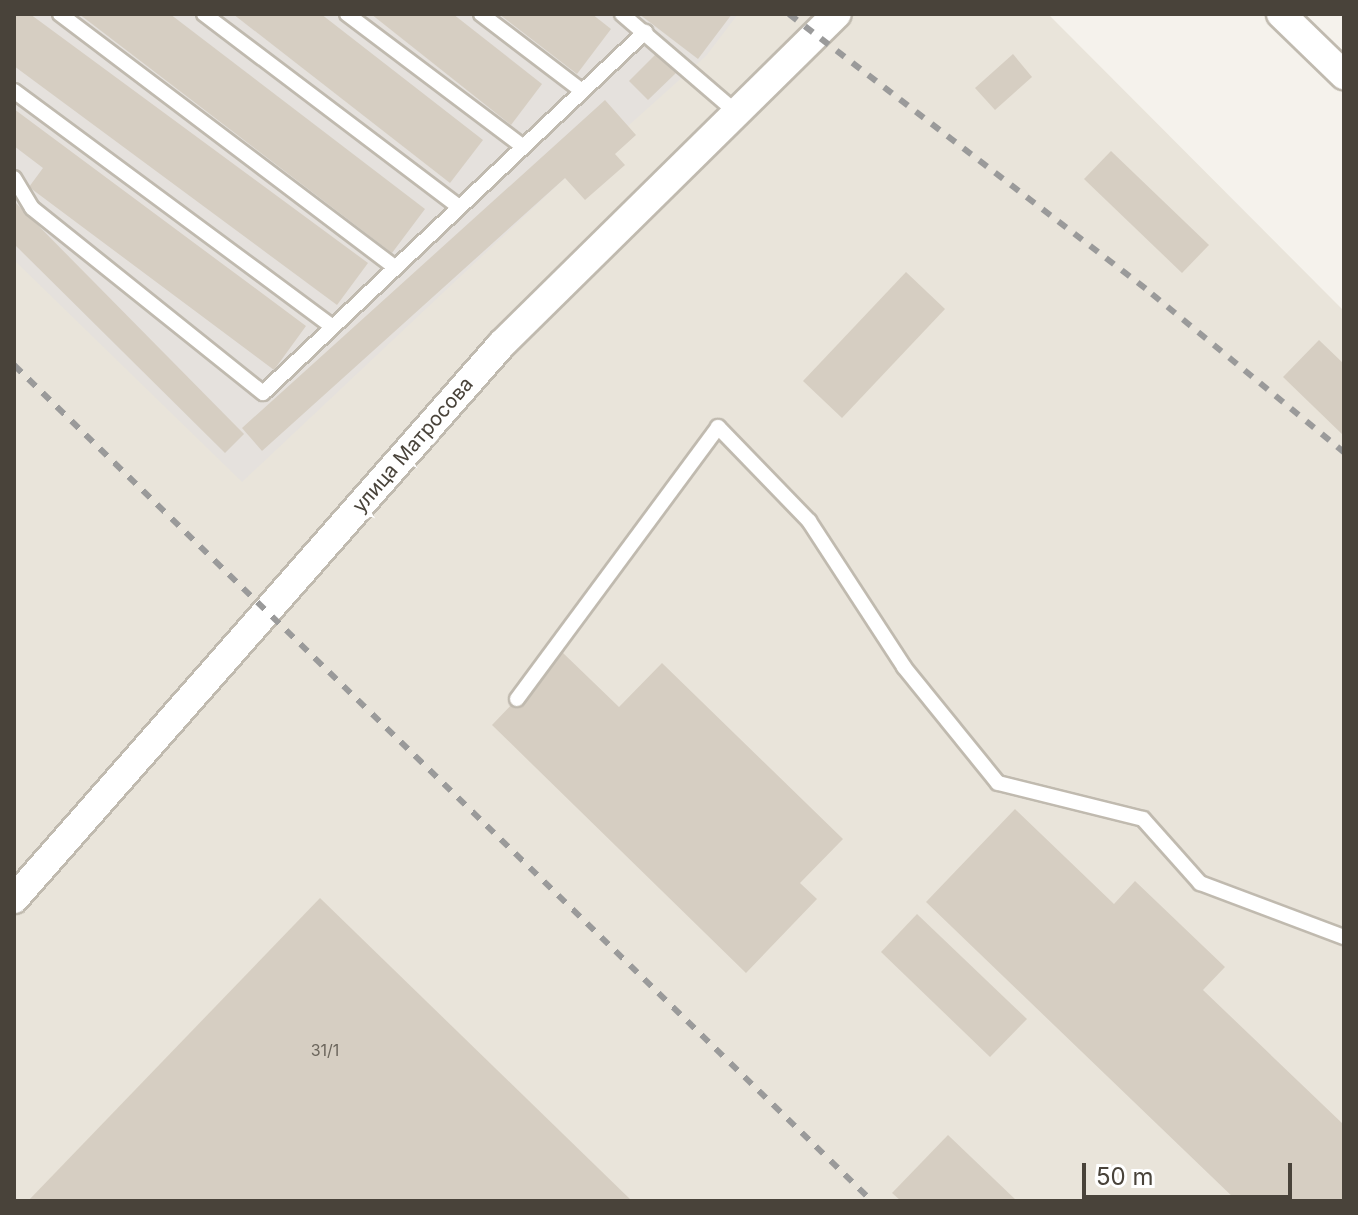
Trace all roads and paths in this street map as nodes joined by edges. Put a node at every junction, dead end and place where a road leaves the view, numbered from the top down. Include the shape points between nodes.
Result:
1 (60, 14) edge
2 (204, 14) edge
3 (347, 14) edge
4 (481, 14) edge
5 (622, 14) edge
6 (837, 14) edge
7 (1281, 14) edge
8 (645, 32) junction
9 (1344, 75) edge
10 (14, 91) edge
11 (582, 91) junction
12 (736, 112) junction
13 (522, 146) junction
14 (14, 178) edge
15 (458, 206) junction
16 (393, 266) junction
17 (330, 325) junction
18 (517, 699) dead end
19 (14, 899) edge
20 (1344, 937) edge

1 - 16 lane
2 - 15 lane
3 - 13 lane
4 - 11 lane
5 - 8 lane
6 - 12 street, улица Матросова
7 - 9 street
8 - 11 lane
8 - 12 lane
10 - 17 lane
11 - 13 lane
12 - 19 street, улица Матросова via 502,344
13 - 15 lane
14 - 17 lane via 32,208 263,393
15 - 16 lane
16 - 17 lane
18 - 20 lane via 718,427 809,521 904,667 998,783 1143,819 1200,883

